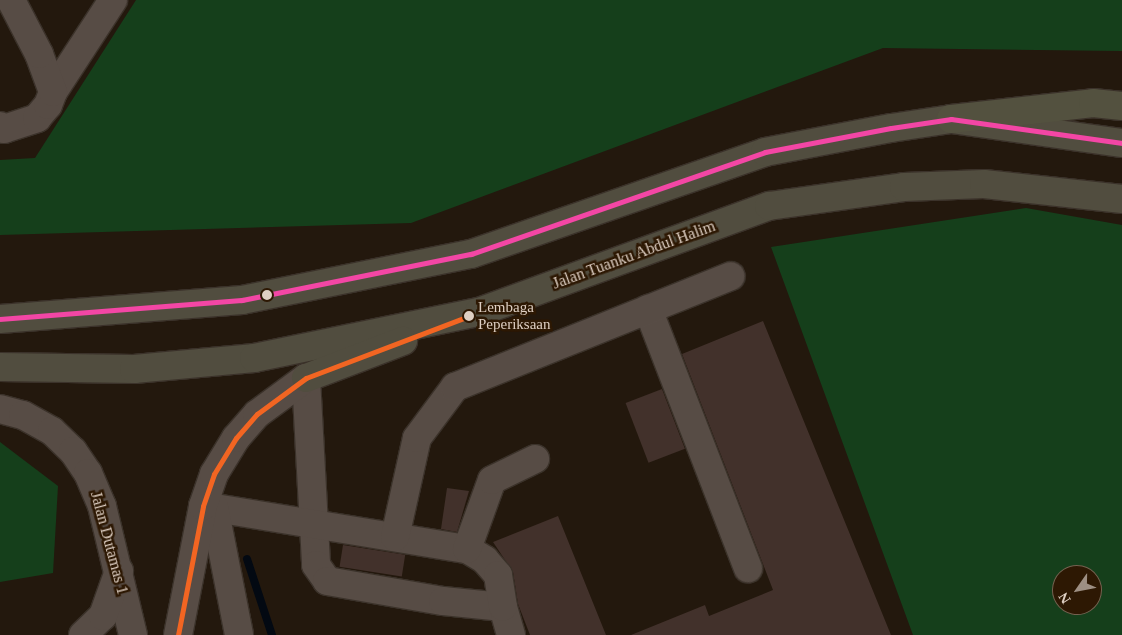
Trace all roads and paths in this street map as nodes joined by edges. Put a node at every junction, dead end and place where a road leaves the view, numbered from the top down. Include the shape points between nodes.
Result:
1 (11, 0) edge
2 (113, 0) edge
3 (53, 92) junction
4 (1122, 106) edge
5 (951, 119) junction
6 (1, 129) edge
7 (1122, 143) edge
8 (1122, 199) edge
9 (730, 276) dead end
10 (648, 309) junction
11 (479, 312) junction
12 (0, 318) edge
13 (0, 367) edge
14 (306, 378) junction
15 (0, 409) edge
16 (535, 459) dead end
17 (208, 506) junction
18 (315, 524) junction
19 (395, 537) junction
20 (467, 550) junction
21 (748, 568) dead end
22 (119, 571) junction
23 (503, 607) junction
24 (83, 635) edge
25 (133, 635) edge
26 (178, 635) edge
27 (239, 635) edge
28 (511, 635) edge

1 - 3 street via 39,54
2 - 3 street
3 - 6 street via 48,105 37,118
4 - 5 highway via 1094,103
5 - 7 main road
5 - 12 main road via 765,152 472,254 242,300
8 - 11 main road, Jalan Tuanku Abdul Halim via 984,184 904,187 769,206
9 - 10 street
10 - 19 street via 455,387 417,438
10 - 21 street
11 - 13 main road, Jalan Tuanku Abdul Halim via 254,358 134,369
11 - 14 main road
14 - 17 street via 257,414 236,438 214,474
14 - 18 street
15 - 22 street, Jalan Dutamas 1 via 24,415 52,431 73,451 100,498
16 - 20 street via 492,480
17 - 18 street
17 - 26 street
17 - 27 street
18 - 19 street
18 - 23 street via 316,566 327,581 444,601
19 - 20 street
20 - 23 street via 485,560 498,574
22 - 24 street via 103,616
22 - 25 street, Jalan Dutamas 1
23 - 28 street

